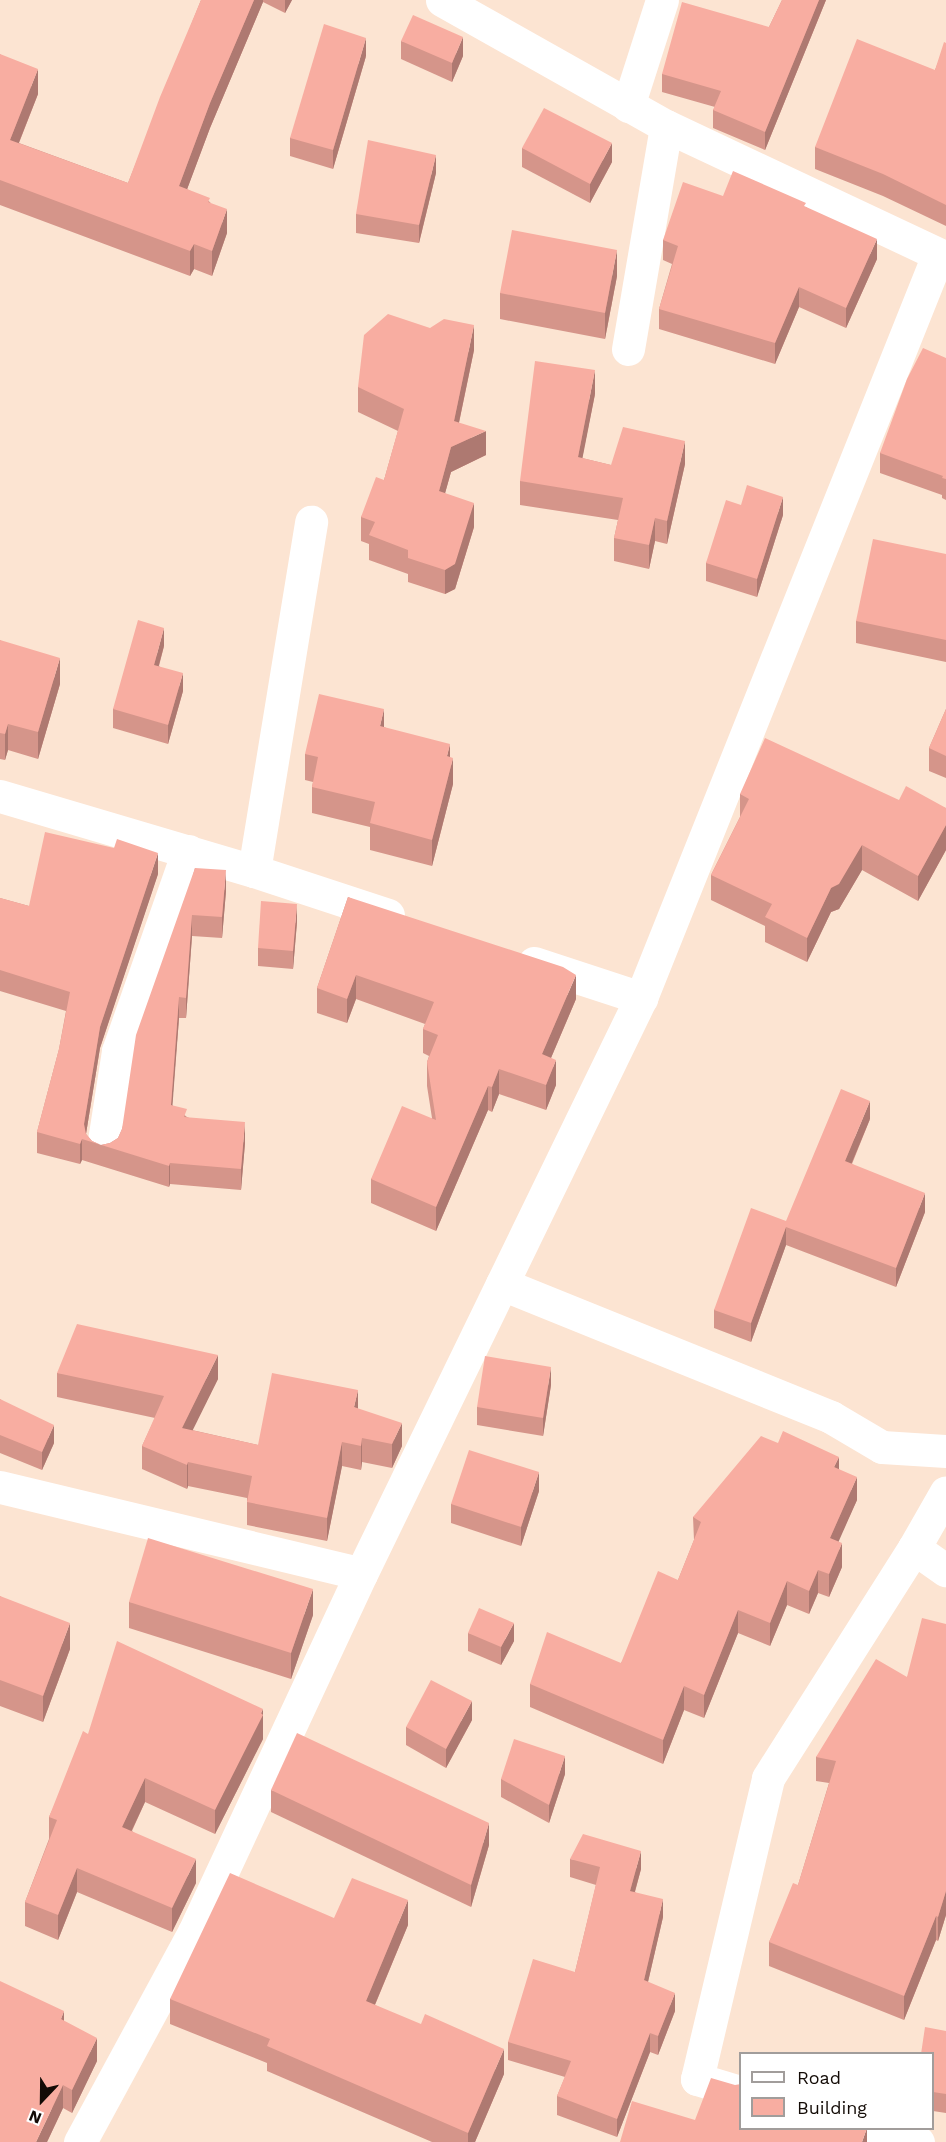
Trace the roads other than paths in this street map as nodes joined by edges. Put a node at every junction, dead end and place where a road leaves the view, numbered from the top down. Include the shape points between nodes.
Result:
1 (441, 0) edge
2 (662, 0) edge
3 (628, 106) junction
4 (666, 126) junction
5 (942, 256) edge
6 (628, 349) dead end
7 (310, 522) dead end
8 (0, 795) edge
9 (188, 851) junction
10 (254, 871) junction
11 (414, 923) edge
12 (505, 953) edge
13 (641, 998) junction
14 (103, 1147) edge
15 (502, 1284) junction
16 (946, 1451) edge
17 (0, 1487) edge
18 (946, 1492) edge
19 (914, 1548) junction
20 (946, 1570) edge
21 (361, 1574) junction
22 (739, 2091) edge
23 (878, 2130) edge
24 (80, 2142) edge
25 (918, 2142) edge

1 - 3 street
2 - 3 street
3 - 4 street
4 - 5 street
4 - 6 street
5 - 13 street
7 - 10 street
8 - 9 street
9 - 10 street
9 - 14 street via 118,1051
10 - 11 street
12 - 13 street
13 - 15 street
15 - 16 street via 831,1417 882,1447
15 - 21 street
17 - 21 street
18 - 19 street
19 - 20 street
19 - 22 street via 768,1778 697,2079
21 - 24 street via 194,1932
23 - 25 street

